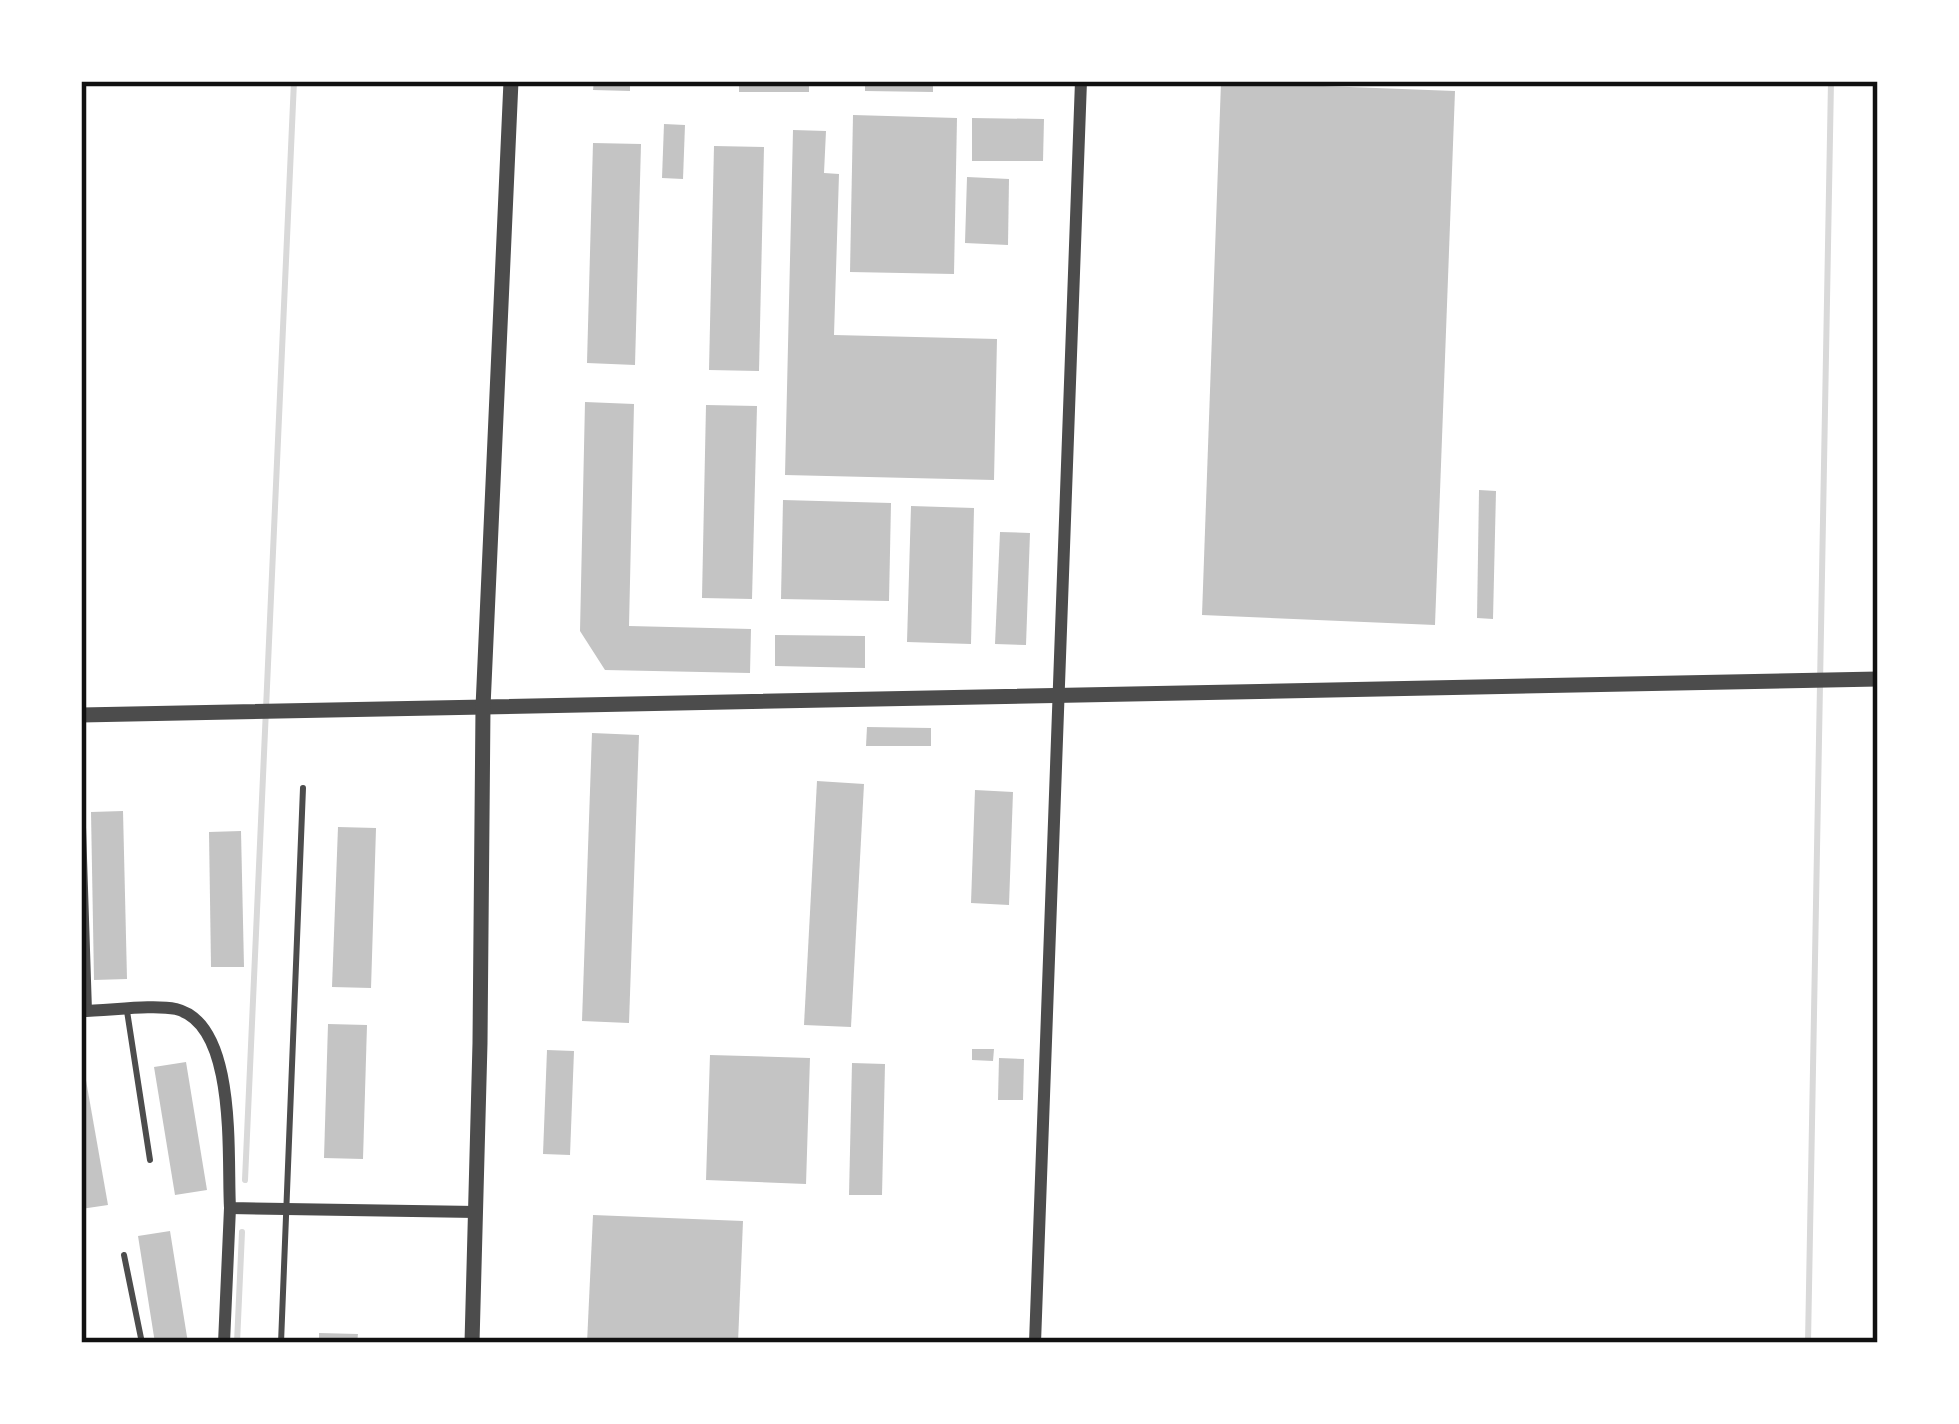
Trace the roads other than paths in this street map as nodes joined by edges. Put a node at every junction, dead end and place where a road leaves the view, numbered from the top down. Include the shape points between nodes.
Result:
1 (512, 81) edge
2 (1081, 81) edge
3 (1878, 680) edge
4 (1059, 694) junction
5 (482, 706) junction
6 (81, 715) edge
7 (303, 788) dead end
8 (83, 827) edge
9 (85, 1011) edge
10 (127, 1011) junction
11 (150, 1160) dead end
12 (230, 1208) junction
13 (286, 1208) junction
14 (476, 1212) junction
15 (124, 1255) dead end
16 (142, 1343) edge
17 (224, 1343) edge
18 (281, 1343) edge
19 (472, 1343) edge
20 (1035, 1343) edge

1 - 5 street
2 - 4 street
3 - 4 street
4 - 5 street
4 - 20 street
5 - 6 street
5 - 14 street
7 - 13 lane
8 - 9 lane
9 - 10 street
10 - 11 lane
10 - 12 street via 175,1009 211,1036 222,1071
12 - 13 street
12 - 17 street
13 - 14 street
13 - 18 lane
14 - 19 street
15 - 16 lane

